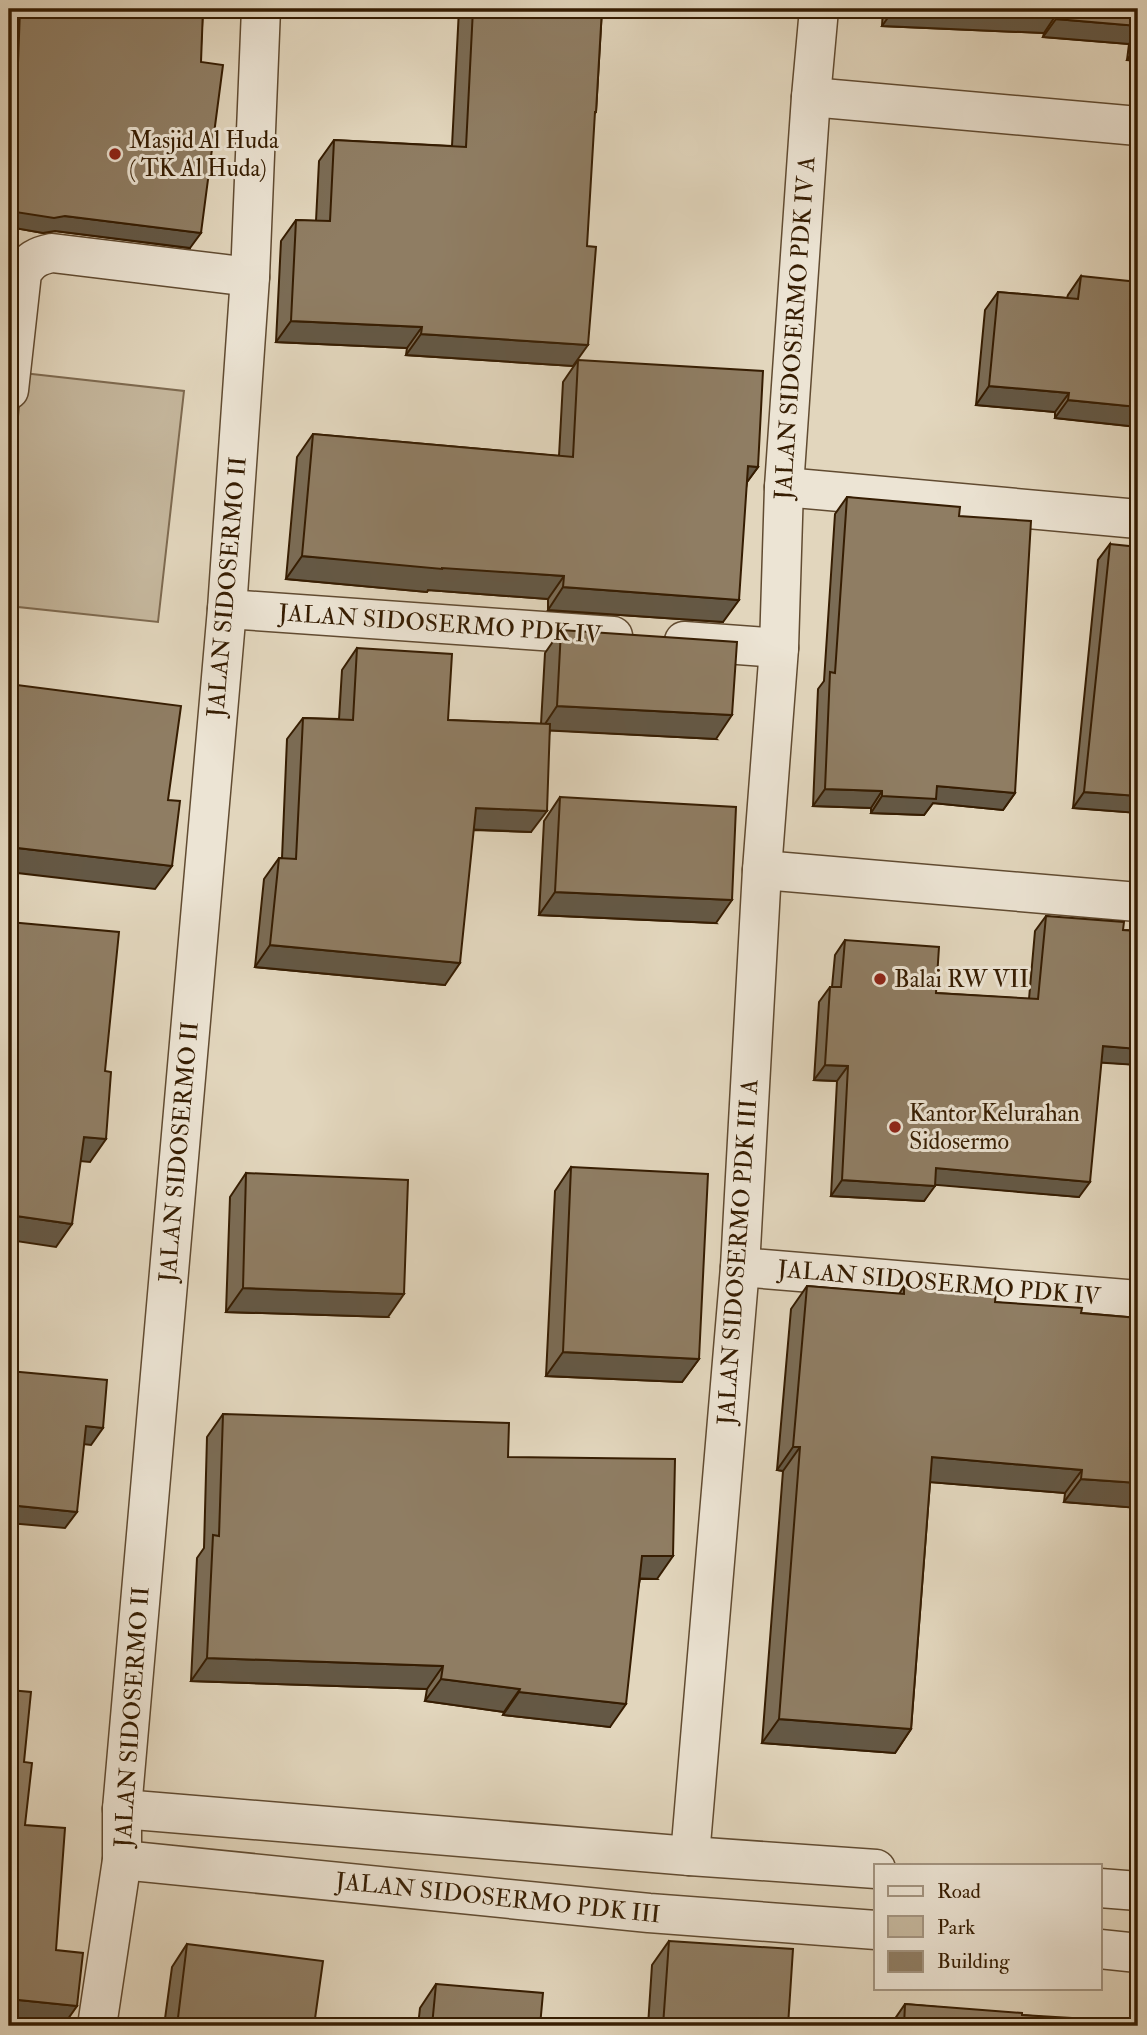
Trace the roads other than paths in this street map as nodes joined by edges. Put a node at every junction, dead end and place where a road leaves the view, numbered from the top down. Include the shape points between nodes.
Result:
1 (261, 9) edge
2 (819, 9) edge
3 (811, 97) junction
4 (1138, 126) edge
5 (250, 277) junction
6 (9, 390) edge
7 (784, 487) junction
8 (1138, 519) edge
9 (227, 609) junction
10 (779, 648) junction
11 (762, 870) junction
12 (1138, 902) edge
13 (740, 1267) junction
14 (1138, 1300) edge
15 (122, 1810) junction
16 (673, 1854) junction
17 (122, 1860) junction
18 (874, 1869) edge
19 (1102, 1888) edge
20 (1138, 1891) edge
21 (649, 1913) junction
22 (874, 1930) edge
23 (1102, 1949) edge
24 (1138, 1953) edge
25 (97, 2026) edge

1 - 5 street, JALAN SIDOSERMO II
2 - 3 street, JALAN SIDOSERMO PDK IV A
3 - 4 street
3 - 7 street, JALAN SIDOSERMO PDK IV A
5 - 6 street via 52,253 37,256 22,273 19,287
5 - 9 street, JALAN SIDOSERMO II
7 - 8 street
7 - 10 street, JALAN SIDOSERMO PDK IV A
9 - 10 street, JALAN SIDOSERMO PDK IV
9 - 15 street, JALAN SIDOSERMO II
10 - 11 street, JALAN SIDOSERMO PDK III A
11 - 12 street
11 - 13 street, JALAN SIDOSERMO PDK III A
13 - 14 street, JALAN SIDOSERMO PDK IV
13 - 16 street, JALAN SIDOSERMO PDK III A
15 - 16 street
15 - 17 street, JALAN SIDOSERMO II
16 - 18 street
16 - 21 street, JALAN SIDOSERMO PDK III A
17 - 21 street, JALAN SIDOSERMO PDK III
17 - 25 street, JALAN SIDOSERMO II
19 - 20 street
21 - 22 street, JALAN SIDOSERMO PDK III
23 - 24 street

